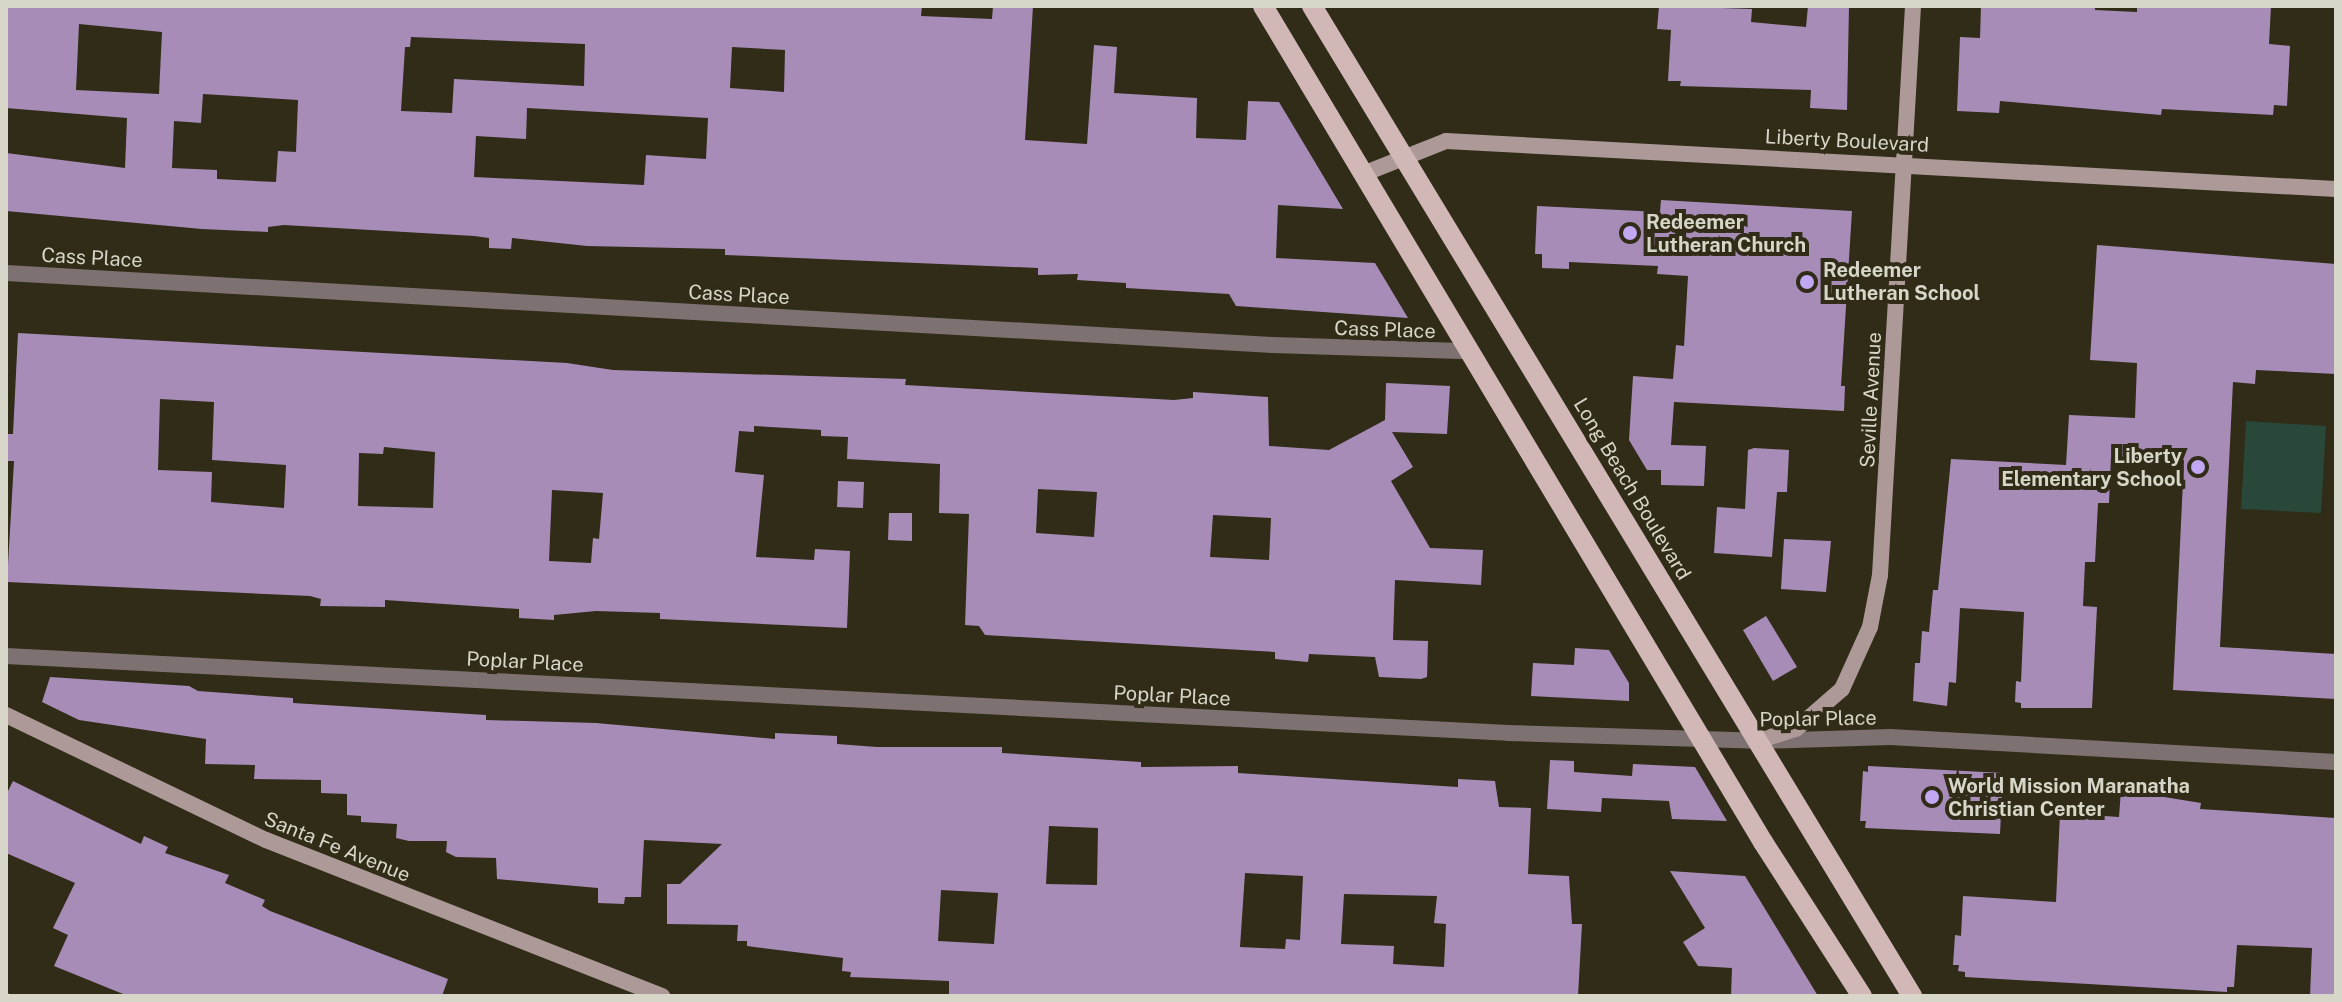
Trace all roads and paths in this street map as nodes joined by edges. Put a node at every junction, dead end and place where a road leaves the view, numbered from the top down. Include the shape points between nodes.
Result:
1 (1263, 6) edge
2 (1312, 6) edge
3 (1913, 6) edge
4 (1402, 158) junction
5 (1904, 163) junction
6 (1363, 174) junction
7 (2336, 189) edge
8 (6, 273) edge
9 (1469, 351) junction
10 (6, 656) edge
11 (6, 715) edge
12 (1702, 740) junction
13 (1758, 741) junction
14 (2336, 762) edge
15 (662, 996) edge
16 (1862, 996) edge
17 (1912, 996) edge

1 - 6 main road
2 - 4 main road, Long Beach Boulevard
3 - 5 street, Seville Avenue
4 - 5 street, Liberty Boulevard via 1446,141
4 - 6 street, Liberty Boulevard
4 - 13 main road, Long Beach Boulevard
5 - 7 street, Liberty Boulevard
5 - 13 street, Seville Avenue via 1880,575 1870,627 1842,689 1796,729
6 - 9 main road
8 - 9 street, Cass Place via 1257,345
9 - 12 main road
10 - 12 street, Poplar Place
11 - 15 street, Santa Fe Avenue via 266,840
12 - 13 street, Poplar Place
12 - 16 main road
13 - 14 street, Poplar Place via 1890,737
13 - 17 main road, Long Beach Boulevard

